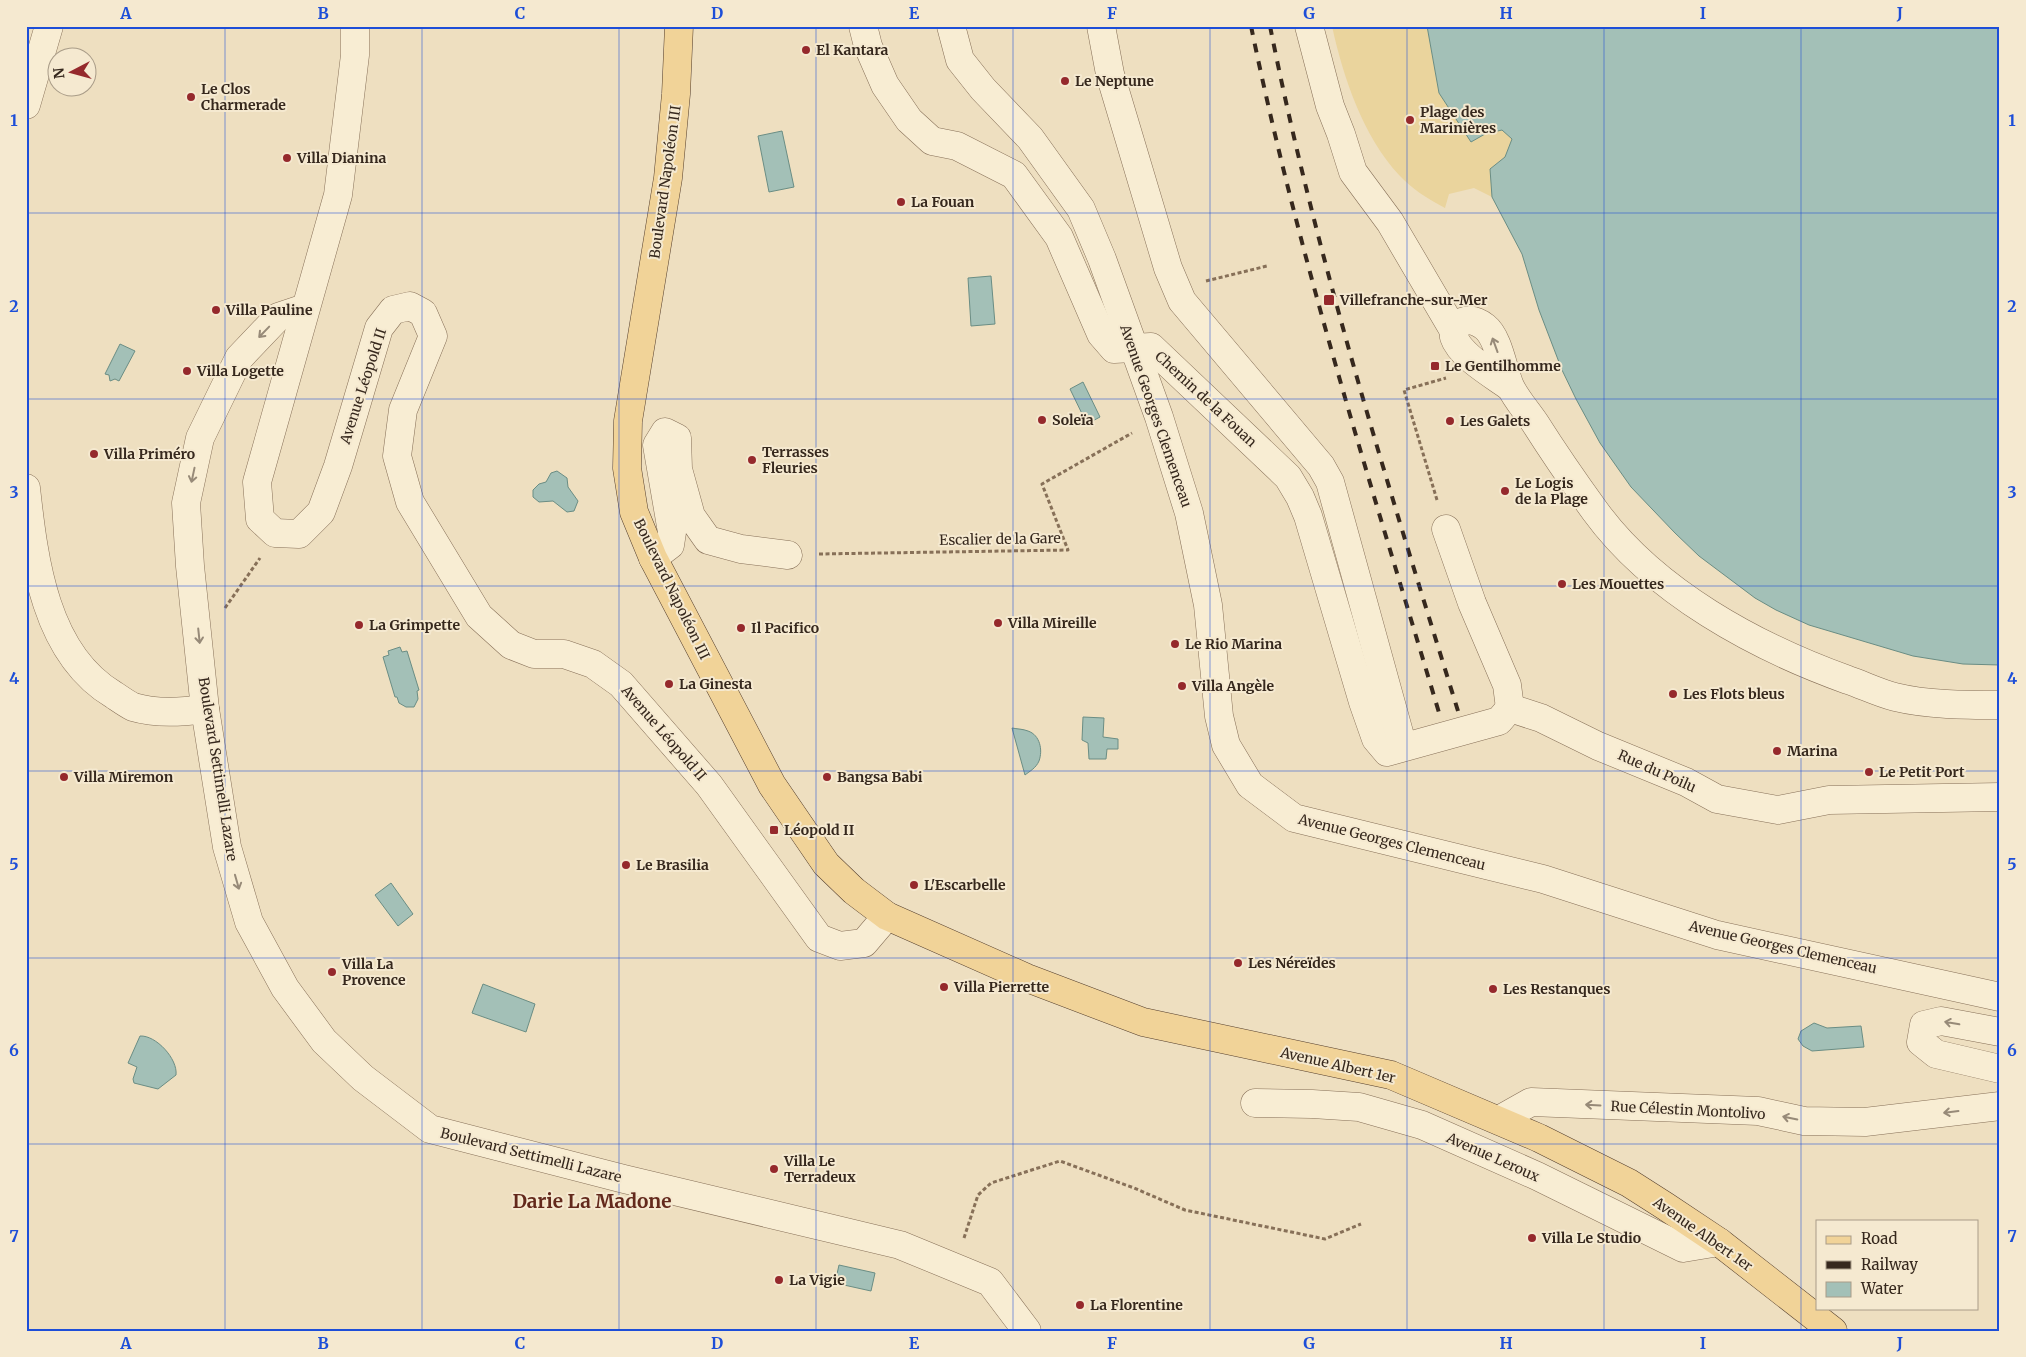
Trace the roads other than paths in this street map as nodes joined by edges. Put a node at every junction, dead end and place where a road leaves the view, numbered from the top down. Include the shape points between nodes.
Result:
1 (48, 26) edge
2 (355, 26) edge
3 (679, 26) edge
4 (863, 26) edge
5 (951, 26) edge
6 (1101, 26) edge
7 (1309, 26) edge
8 (26, 105) edge
9 (1342, 134) junction
10 (305, 308) junction
11 (1458, 325) junction
12 (1133, 348) junction
13 (26, 488) edge
14 (1446, 529) road end
15 (788, 555) road end
16 (653, 558) junction
17 (2000, 705) edge
18 (1510, 708) junction
19 (205, 710) junction
20 (1403, 747) junction
21 (2000, 797) edge
22 (888, 916) junction
23 (2000, 996) edge
24 (2000, 1032) edge
25 (2000, 1069) edge
26 (1256, 1103) dead end
27 (2000, 1106) edge
28 (1499, 1120) junction
29 (1719, 1242) junction
30 (1027, 1331) edge
31 (1832, 1331) edge

1 - 8 street
2 - 10 street, Avenue Léopold II via 356,55 338,195
3 - 16 main road, Boulevard Napoléon III via 668,178 628,421 627,468 634,512
4 - 12 street, Chemin de la Fouan via 885,84 909,120 932,141 957,146 1014,175 1059,237 1101,334 1114,349
5 - 12 street, Avenue Georges Clemenceau via 960,60 1030,138 1081,210
6 - 20 street via 1110,74 1168,268 1182,301 1321,466 1330,482
7 - 9 street via 1328,99
9 - 11 street via 1404,215
9 - 11 street via 1353,172
10 -> 19 street, Boulevard Settimelli Lazare via 278,317 239,358 200,438 186,503
10 - 22 street, Avenue Léopold II via 258,482 260,519 275,533 299,534 321,512 379,328 393,310 410,306 423,313 433,336 403,410 397,456 410,502 479,616 511,645 534,654 564,654 593,664 621,684 709,785 819,938 840,946 864,943
11 - 17 street via 1453,336 1459,346 1510,387 1617,539 1665,582 1764,645 1828,672 1894,696 1958,705
12 - 20 street, Chemin de la Fouan via 1151,347 1288,477 1308,516 1376,739 1387,752
12 - 23 street, Avenue Georges Clemenceau via 1189,513 1208,605 1218,716 1226,745 1250,785 1294,818 1543,879 1717,935
13 - 19 street via 33,547 48,609 75,661 101,688 133,707 171,713
14 - 18 street via 1472,604 1507,685
15 - 16 street via 741,549 708,540 691,516 678,469 677,438 665,432 657,445 672,532 670,545
16 - 22 main road, Boulevard Napoléon III via 768,776 796,821 826,864 854,891
18 - 20 street, Chemin de la Fouan via 1499,721
18 - 21 street, Rue du Poilu via 1542,718 1717,799 1778,810 1829,800
19 -> 30 street, Boulevard Settimelli Lazare via 227,846 248,922 286,988 324,1041 363,1078 430,1129 900,1245 990,1282
22 - 28 main road, Avenue Albert 1er via 1027,978 1143,1022 1390,1075
24 -> 25 street via 1941,1021 1924,1025 1921,1042 1936,1054
26 - 29 street, Avenue Leroux via 1359,1107 1422,1126 1536,1176 1683,1248
27 -> 28 street, Rue Célestin Montolivo via 1865,1122 1804,1121 1758,1111 1532,1102
28 - 29 main road, Avenue Albert 1er via 1629,1183
29 - 31 main road, Avenue Albert 1er

